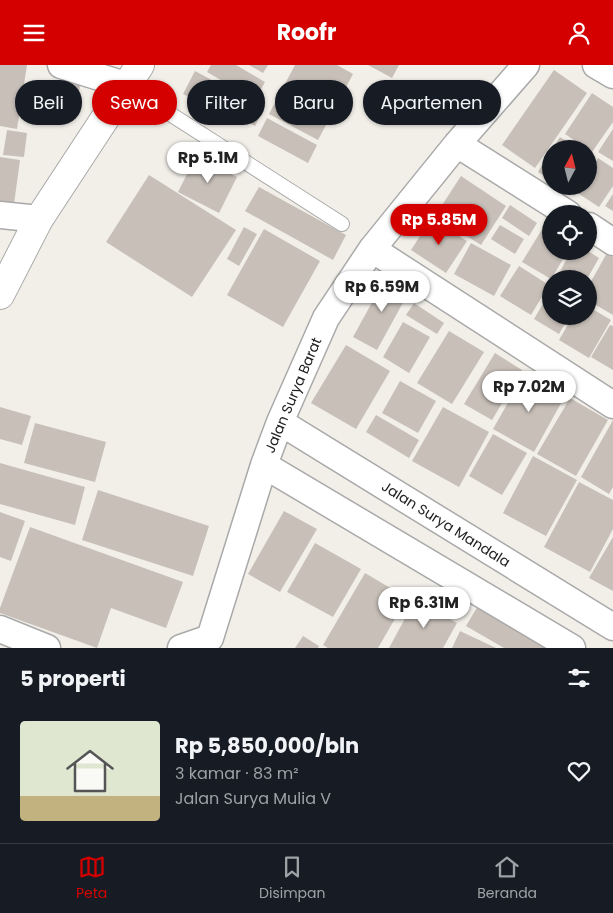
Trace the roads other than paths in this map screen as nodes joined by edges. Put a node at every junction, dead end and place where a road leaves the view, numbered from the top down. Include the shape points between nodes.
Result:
1 (61, 65) edge
2 (526, 65) edge
3 (596, 65) edge
4 (132, 75) edge
5 (613, 75) edge
6 (457, 144) junction
7 (554, 205) edge
8 (0, 215) edge
9 (39, 219) junction
10 (342, 224) dead end
11 (597, 232) edge
12 (613, 242) edge
13 (372, 249) junction
14 (0, 295) edge
15 (613, 405) edge
16 (280, 422) junction
17 (264, 465) junction
18 (613, 627) edge
19 (0, 629) edge
20 (212, 643) edge
21 (47, 648) edge
22 (182, 648) edge
23 (572, 648) edge

1 - 4 street
2 - 6 street, Jalan Surya Barat
3 - 5 street
4 - 9 street
4 - 10 lane
6 - 7 street
6 - 13 street, Jalan Surya Barat
8 - 9 street
9 - 14 street
11 - 12 street
13 - 15 street
13 - 16 street, Jalan Surya Barat via 326,318
16 - 17 street, Jalan Surya Barat
16 - 18 street, Jalan Surya Mandala
17 - 20 street, Jalan Surya Barat
17 - 23 street
19 - 21 street
20 - 22 street

